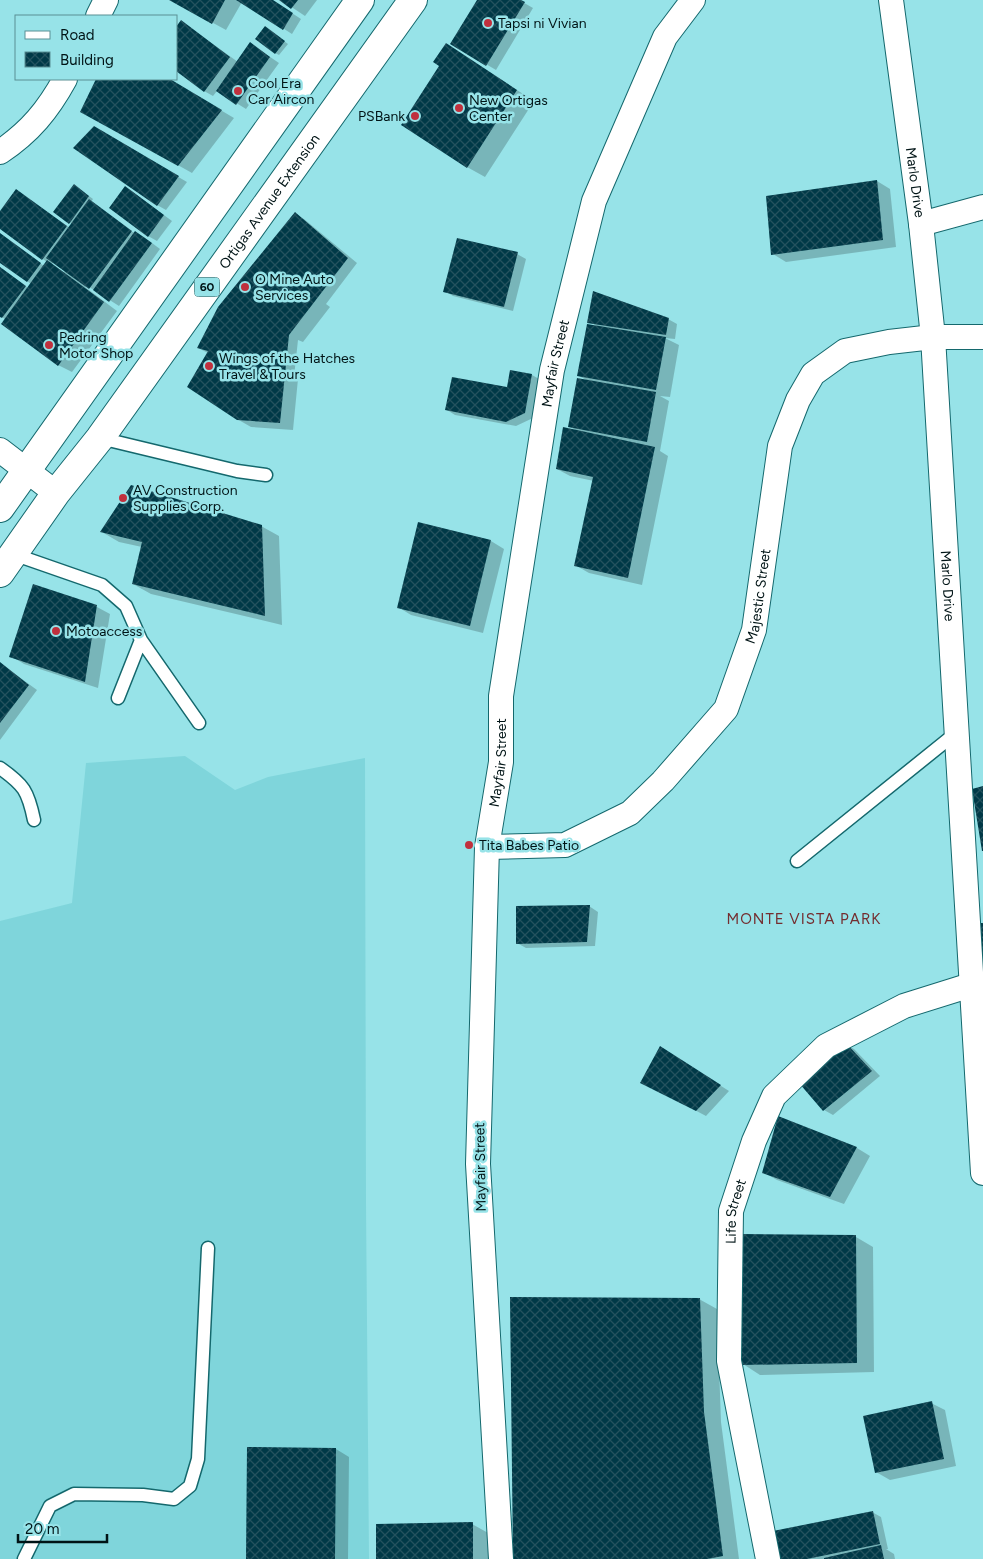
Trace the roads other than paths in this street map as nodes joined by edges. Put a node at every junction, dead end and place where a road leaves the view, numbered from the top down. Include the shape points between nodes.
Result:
1 (106, 0) edge
2 (360, 0) edge
3 (413, 0) edge
4 (693, 0) edge
5 (891, 0) edge
6 (98, 15) edge
7 (64, 80) edge
8 (0, 152) edge
9 (983, 207) edge
10 (921, 224) junction
11 (932, 337) junction
12 (983, 337) edge
13 (100, 438) junction
14 (0, 450) edge
15 (27, 472) junction
16 (266, 475) dead end
17 (56, 493) junction
18 (0, 508) edge
19 (7, 564) edge
20 (141, 640) junction
21 (118, 698) dead end
22 (199, 723) dead end
23 (956, 733) junction
24 (0, 768) edge
25 (34, 820) dead end
26 (487, 847) junction
27 (797, 860) dead end
28 (971, 985) junction
29 (983, 1173) edge
30 (208, 1248) dead end
31 (24, 1559) edge
32 (501, 1559) edge
33 (768, 1559) edge

1 - 6 street
2 - 15 main road
3 - 13 main road, Ortigas Avenue Extension / 60
4 - 26 street, Mayfair Street via 665,36 594,202 552,370 501,696 500,762
5 - 10 street, Marlo Drive
7 - 8 street via 36,123
9 - 10 street
10 - 11 street, Marlo Drive
11 - 12 street, Majestic Street
11 - 23 street, Marlo Drive
11 - 26 street, Majestic Street via 846,351 813,374 798,400 780,446 754,630 726,709 663,781 630,813 565,845
13 - 16 lane via 236,471
13 - 17 main road, Ortigas Avenue Extension / 60
14 - 15 street
15 - 17 street
15 - 18 main road
17 - 19 main road, Ortigas Avenue Extension / 60
19 - 20 lane via 102,585 126,606
20 - 21 lane
20 - 22 lane
23 - 27 lane
23 - 28 street, Marlo Drive
24 - 25 lane via 18,780 30,798
26 - 32 street, Mayfair Street via 478,1164
28 - 29 street, Marlo Drive
28 - 33 street, Life Street via 904,1006 826,1046 774,1096 754,1141 732,1211 729,1360
30 - 31 lane via 198,1459 190,1486 174,1499 74,1494 50,1506

